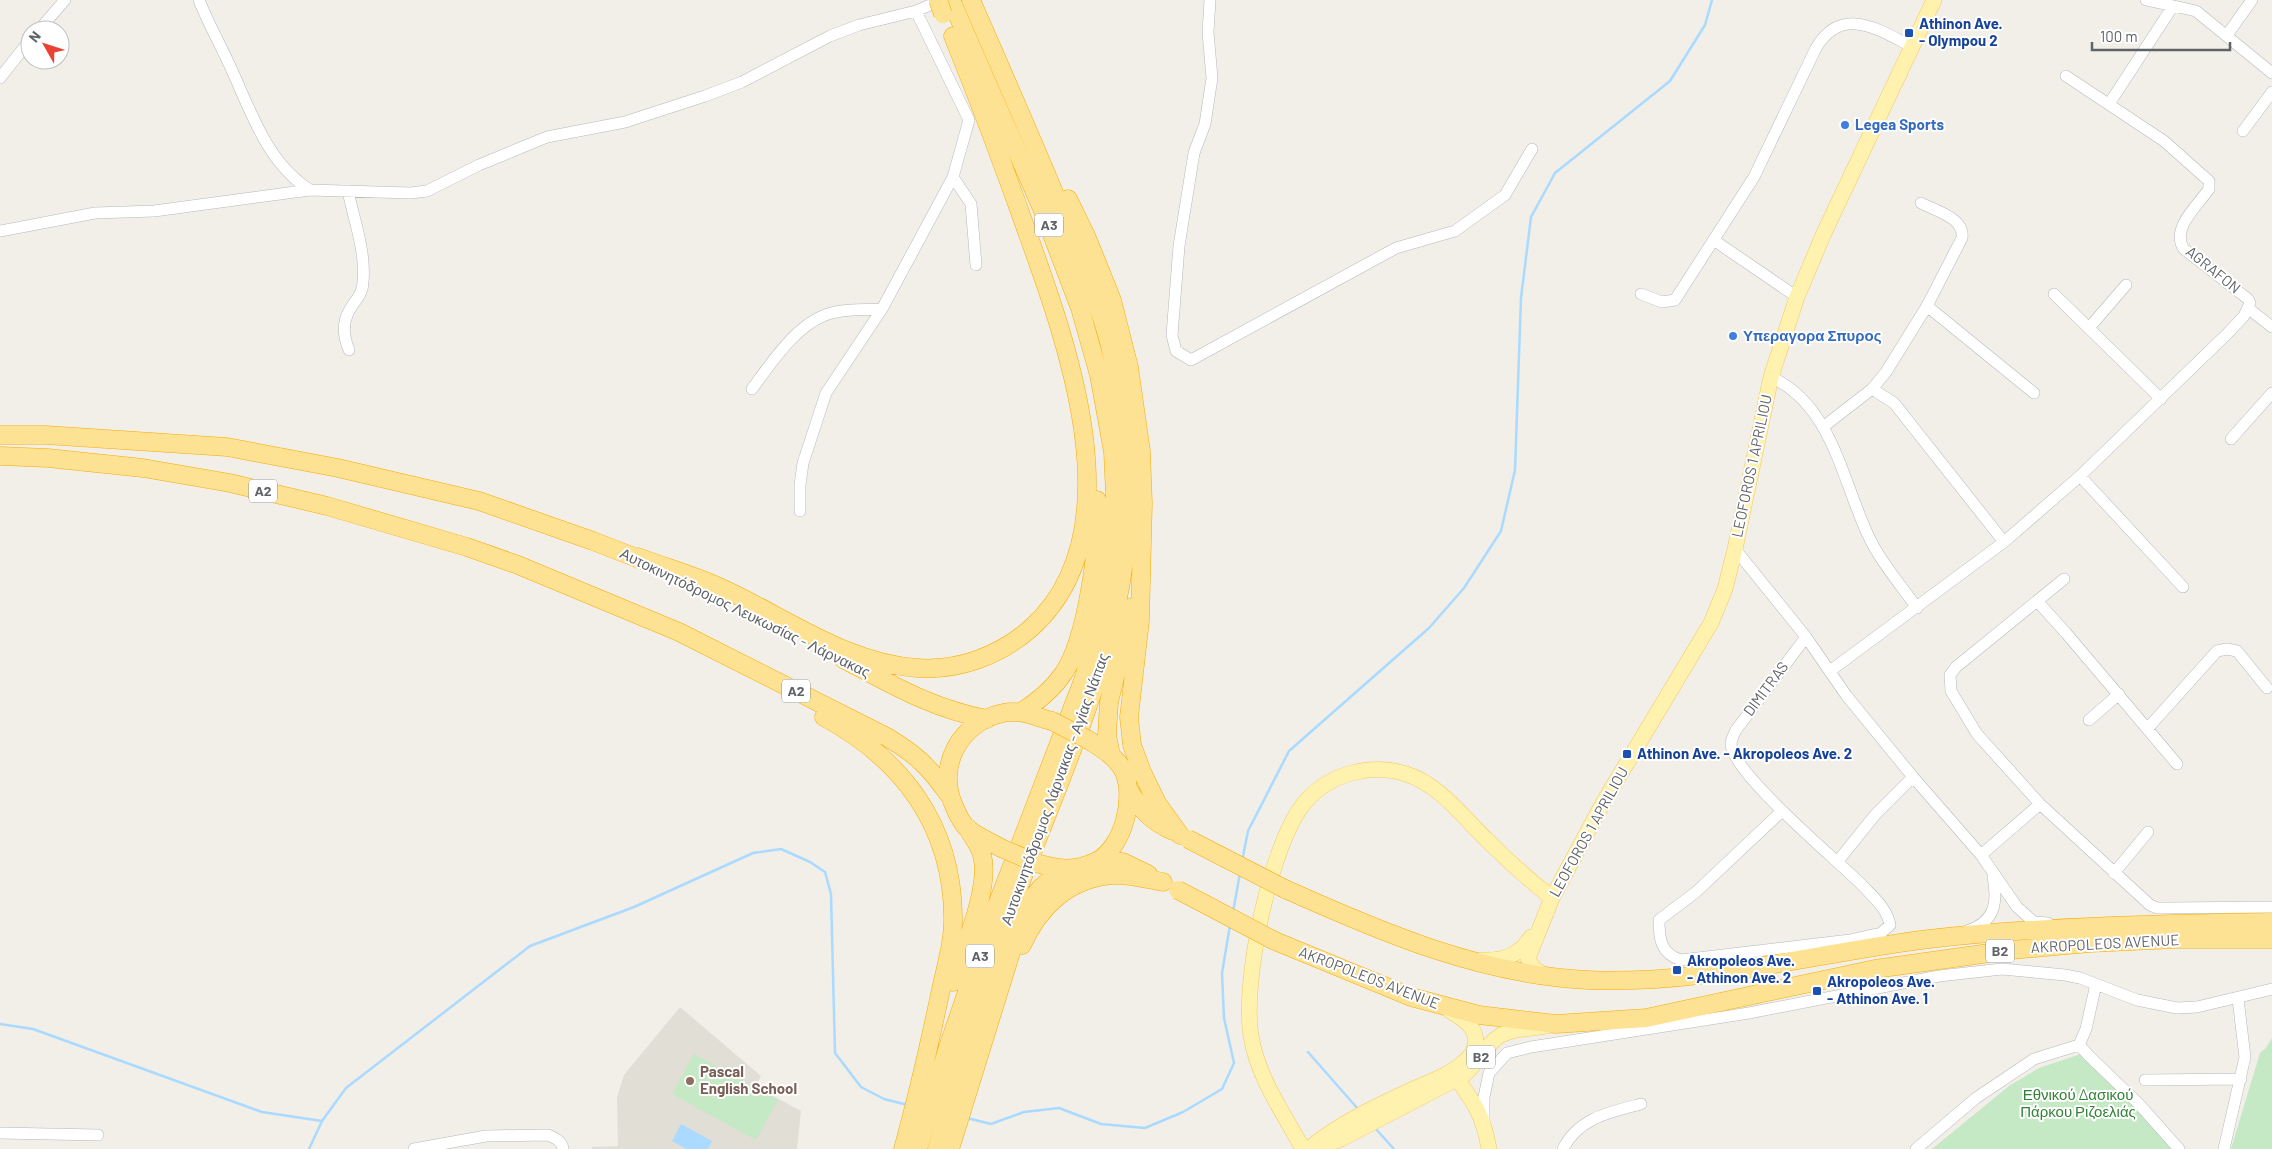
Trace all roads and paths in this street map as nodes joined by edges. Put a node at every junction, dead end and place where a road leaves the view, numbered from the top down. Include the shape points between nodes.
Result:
1 (65, 0) edge
2 (199, 0) edge
3 (1210, 0) edge
4 (1934, 0) edge
5 (2252, 0) edge
6 (972, 1) edge
7 (2153, 1) edge
8 (946, 5) edge
9 (2173, 6) junction
10 (916, 11) junction
11 (48, 20) edge
12 (963, 32) junction
13 (2227, 35) junction
14 (1912, 47) junction
15 (20, 53) edge
16 (2272, 74) edge
17 (2066, 76) dead end
18 (0, 78) edge
19 (2272, 92) edge
20 (2109, 104) junction
21 (1021, 115) junction
22 (2243, 131) dead end
23 (1532, 149) dead end
24 (953, 178) junction
25 (310, 190) junction
26 (348, 191) junction
27 (1921, 203) dead end
28 (0, 231) edge
29 (1715, 241) junction
30 (976, 266) dead end
31 (2126, 285) dead end
32 (1641, 294) dead end
33 (2054, 294) dead end
34 (1797, 297) junction
35 (1927, 306) junction
36 (2249, 308) junction
37 (882, 309) junction
38 (2272, 327) edge
39 (2089, 328) junction
40 (348, 350) dead end
41 (1771, 377) junction
42 (752, 389) dead end
43 (1872, 389) junction
44 (2034, 393) dead end
45 (2272, 393) edge
46 (2161, 399) junction
47 (1824, 427) junction
48 (0, 435) edge
49 (2231, 439) dead end
50 (0, 456) edge
51 (2080, 476) junction
52 (800, 511) dead end
53 (2004, 542) junction
54 (1735, 549) junction
55 (638, 557) junction
56 (1141, 558) junction
57 (2064, 579) dead end
58 (2183, 587) dead end
59 (2038, 602) junction
60 (1917, 608) junction
61 (626, 609) junction
62 (1806, 637) junction
63 (1830, 671) junction
64 (2267, 688) dead end
65 (2119, 694) junction
66 (1021, 712) junction
67 (987, 719) junction
68 (2089, 720) dead end
69 (2148, 728) junction
70 (1111, 755) junction
71 (2177, 764) dead end
72 (1913, 777) junction
73 (1129, 790) junction
74 (949, 795) junction
75 (2040, 804) junction
76 (1782, 811) junction
77 (968, 828) junction
78 (2148, 832) dead end
79 (1184, 837) junction
80 (1981, 855) junction
81 (1838, 861) junction
82 (1097, 862) junction
83 (1076, 868) junction
84 (1992, 873) junction
85 (2114, 873) junction
86 (1163, 882) junction
87 (1552, 898) junction
88 (2272, 907) edge
89 (1543, 917) junction
90 (2272, 922) edge
91 (2117, 926) junction
92 (1928, 939) junction
93 (2272, 939) edge
94 (1469, 960) junction
95 (1545, 975) junction
96 (2096, 984) junction
97 (2272, 989) edge
98 (2238, 999) junction
99 (1440, 1006) junction
100 (993, 1008) junction
101 (1556, 1024) junction
102 (2079, 1045) junction
103 (1454, 1075) junction
104 (922, 1078) junction
105 (2145, 1080) dead end
106 (2241, 1080) junction
107 (1641, 1104) dead end
108 (1368, 1119) junction
109 (1484, 1124) junction
110 (0, 1133) edge
111 (98, 1135) dead end
112 (1337, 1144) edge
113 (951, 1146) edge
114 (414, 1149) edge
115 (563, 1149) edge
116 (903, 1149) edge
117 (918, 1149) edge
118 (937, 1149) edge
119 (1303, 1149) edge
120 (1308, 1149) edge
121 (1314, 1149) edge
122 (1489, 1149) edge
123 (1562, 1149) edge
124 (1916, 1149) edge
125 (2179, 1149) edge
126 (2224, 1149) edge

1 - 11 street
2 - 25 street via 250,116 273,155 295,180
3 - 23 street via 1208,32 1212,78 1205,124 1194,153 1179,246 1172,335 1176,351 1191,360 1396,248 1455,231 1505,195
4 - 14 main road, LEOFOROS 1 APRILIOU
5 - 13 street
6 - 21 highway, Αυτοκινητόδρομος Λάρνακας - Αγίας Νάπας / A3
7 - 9 street
8 - 10 street
8 - 12 highway, Αυτοκινητόδρομος Λάρνακας - Αγίας Νάπας / A3
8 - 55 highway via 1056,314 1075,381 1086,456 1086,509 1082,542 1061,595 1019,639 992,654 966,664 919,668 889,665 852,654 717,586
9 - 13 street via 2196,11
9 - 20 street
10 - 24 street via 969,120
10 - 26 street via 830,36 742,82 705,96 625,122 548,137 479,165 427,191
12 - 66 highway via 1066,310 1085,381 1094,451 1098,510 1094,560 1082,627 1064,674 1050,690
12 - 117 highway, Αυτοκινητόδρομος Λάρνακας - Αγίας Νάπας / A3 via 1044,211 1080,308 1099,375 1113,452 1115,495 1103,604 1084,678 997,905 948,1047
13 - 16 street
14 - 29 street via 1860,23 1840,25 1822,38 1754,177
14 - 34 main road, LEOFOROS 1 APRILIOU
15 - 18 street
17 - 20 street
19 - 22 street
20 - 36 street, AGRAFON via 2164,141 2211,184 2182,228 2180,242 2248,299
21 - 56 highway via 1053,168 1083,229 1114,310 1129,367 1141,451
21 - 118 highway, Αυτοκινητόδρομος Λάρνακας - Αγίας Νάπας / A3 via 1098,304 1116,372 1126,450 1125,552 1117,606 1097,682 1012,907
24 - 30 street via 970,204
24 - 37 street
25 - 26 street
25 - 28 street via 154,211 95,214
26 - 40 street via 364,284 348,313 344,336
27 - 35 street via 1960,223 1963,230 1962,238
29 - 32 street via 1674,300 1662,302
29 - 34 street
31 - 39 street
33 - 39 street
34 - 41 main road, LEOFOROS 1 APRILIOU
35 - 43 street
35 - 44 street
36 - 38 street
36 - 46 street
37 - 42 street via 834,312 811,322 781,350
37 - 52 street via 826,393 803,463
39 - 46 street
41 - 47 street via 1801,396
41 - 54 main road, LEOFOROS 1 APRILIOU
43 - 47 street
43 - 53 street via 1894,403
45 - 49 street
46 - 51 street
47 - 60 street via 1869,537
48 - 55 highway, Αυτοκινητόδρομος Λευκωσίας - Λάρνακας / A2 via 55,435 227,447 338,468 479,501
50 - 61 highway, A2 via 143,468 230,483 327,506 518,564
51 - 53 street
51 - 58 street
53 - 60 street
54 - 62 street
54 - 87 main road, LEOFOROS 1 APRILIOU via 1725,589 1711,623 1603,803
55 - 67 highway, Αυτοκινητόδρομος Λευκωσίας - Λάρνακας / A2 via 914,697 940,708
56 - 70 highway via 1124,644 1108,702 1107,735
56 - 79 highway via 1140,621 1130,717 1132,745 1157,803
57 - 59 street
59 - 65 street
59 - 75 street via 1956,667 1949,681 1951,692 1977,734
60 - 63 street
61 - 74 highway, A2 via 679,632 887,737 913,753
61 - 104 highway via 830,720 862,741 885,758 906,780 929,816 948,866 953,916 949,951
62 - 63 street
62 - 76 street, DIMITRAS via 1736,730 1731,743 1735,757 1748,775
63 - 72 street
64 - 69 street via 2237,651 2217,651
65 - 68 street
65 - 69 street
66 - 67 highway via 1003,713
66 - 70 highway, bridge via 1052,721
67 - 74 highway via 974,725 958,742 949,764
69 - 71 street
70 - 73 highway via 1122,768
72 - 80 street
72 - 81 street via 1875,815
73 - 79 highway, B2 via 1150,818
73 - 82 highway via 1127,815 1122,828
74 - 77 highway
75 - 80 street
75 - 85 street
76 - 81 street
76 - 81 street via 1696,892 1659,920 1660,944 1669,955 1681,960 1850,940 1885,931 1890,925 1881,904
77 - 83 highway, bridge via 1001,848 1036,863 1062,870
77 - 104 highway via 982,854 985,870 982,890
78 - 85 street
79 - 94 highway, AKROPOLEOS AVENUE / B2, bridge via 1285,890 1395,937
80 - 84 street
82 - 83 highway
82 - 86 highway, B2 via 1123,862
83 - 100 highway via 1040,887 1030,901
84 - 91 street via 2017,907 2034,922 2087,922
84 - 92 street via 1996,894 1985,921 1968,931
85 - 88 street via 2140,898 2157,908
86 - 99 highway, AKROPOLEOS AVENUE / B2, bridge via 1275,941
86 - 100 highway via 1113,875 1070,887 1050,902 1031,925
87 - 89 main road, LEOFOROS 1 APRILIOU
87 - 119 main road via 1511,864 1428,784 1407,774 1380,768 1354,772 1320,788 1306,801 1283,838 1273,873 1256,941 1248,1015 1251,1039 1264,1078
89 - 94 main road, LEOFOROS 1 APRILIOU via 1523,948 1511,956 1496,960
89 - 95 main road, LEOFOROS 1 APRILIOU via 1528,958 1534,969
90 - 91 highway, AKROPOLEOS AVENUE / B2
91 - 92 highway, AKROPOLEOS AVENUE / B2
92 - 95 highway, AKROPOLEOS AVENUE / B2 via 1715,974 1652,980 1588,980
93 - 101 highway, AKROPOLEOS AVENUE / B2 via 2156,940 2012,950 1876,969 1646,1018
94 - 95 highway, AKROPOLEOS AVENUE / B2
96 - 98 street via 2137,1000 2177,1008
96 - 102 street
96 - 109 street via 2065,975 2002,969 1939,976 1749,1013 1531,1047 1507,1053 1489,1073 1484,1097
97 - 98 street
98 - 106 street via 2245,1058
99 - 101 highway, AKROPOLEOS AVENUE / B2 via 1489,1017
99 - 103 main road, B2 via 1466,1020 1475,1036 1471,1054
100 - 113 highway
101 - 103 main road, B2 via 1512,1031 1498,1037 1472,1069
102 - 124 street via 2034,1059 1976,1098
102 - 125 street
103 - 108 main road, B2
103 - 109 main road via 1475,1102
104 - 116 highway
105 - 106 street
106 - 126 street
107 - 123 street via 1590,1120 1572,1134
108 - 112 main road, B2
108 - 120 main road, B2 via 1326,1134
109 - 122 main road
110 - 111 street
112 - 121 main road, B2
114 - 115 street via 486,1136 548,1135 557,1139

